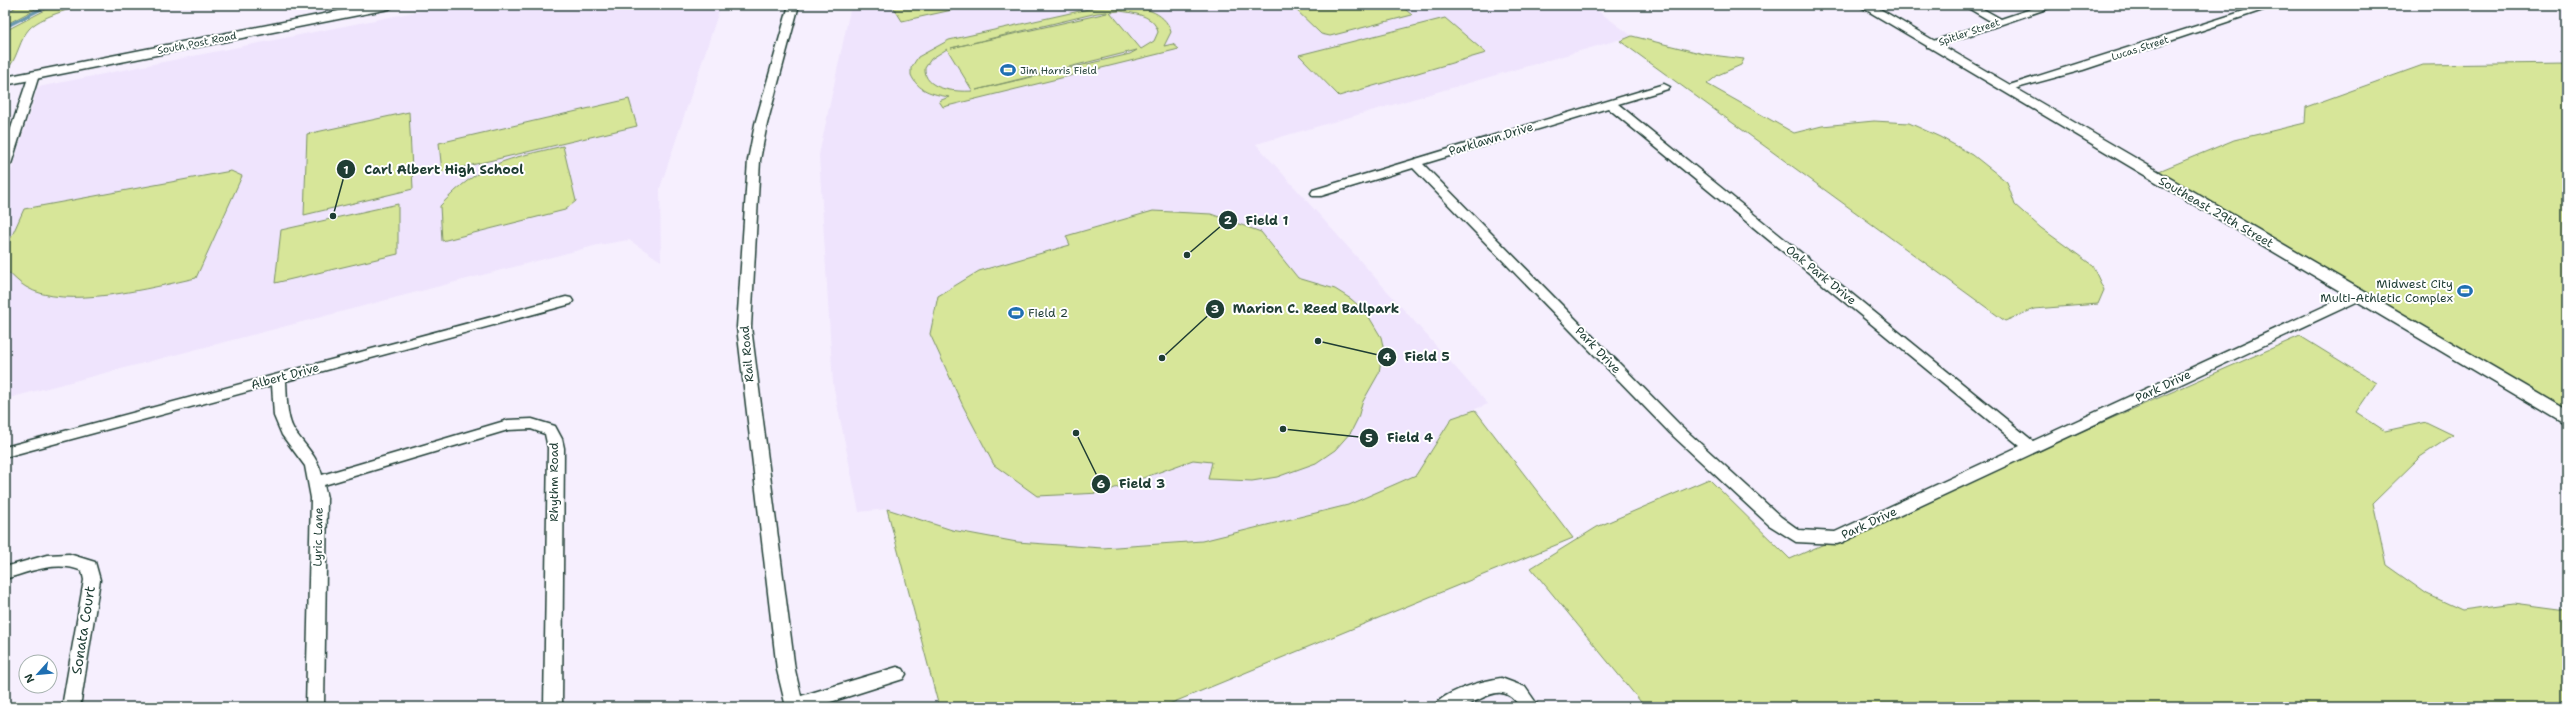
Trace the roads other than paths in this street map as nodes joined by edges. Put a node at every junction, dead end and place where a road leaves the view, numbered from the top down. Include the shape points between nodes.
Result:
1 (389, 5) edge
2 (794, 5) edge
3 (1864, 5) edge
4 (1968, 5) edge
5 (2053, 5) edge
6 (2273, 5) edge
7 (1998, 21) junction
8 (1931, 45) junction
9 (34, 75) junction
10 (5, 81) edge
11 (1664, 87) dead end
12 (2006, 88) junction
13 (1610, 104) junction
14 (1414, 162) junction
15 (5, 164) edge
16 (1318, 193) dead end
17 (2358, 296) junction
18 (566, 300) dead end
19 (279, 378) junction
20 (2567, 419) edge
21 (2030, 447) junction
22 (5, 452) edge
23 (316, 482) junction
24 (5, 573) edge
25 (897, 674) dead end
26 (71, 707) edge
27 (315, 707) edge
28 (553, 707) edge
29 (1443, 707) edge
30 (1530, 707) edge

1 - 9 main road, South Post Road
2 - 25 street, Rail Road via 761,124 754,160 744,327 786,670 794,706
3 - 8 main road, Southeast 29th Street
4 - 7 street
5 - 7 street, Spitler Street
6 - 12 street, Lucas Street via 2079,68
7 - 8 street, Spitler Street
8 - 12 main road, Southeast 29th Street
9 - 10 main road, South Post Road
9 - 15 street
11 - 13 street, Parklawn Drive
12 - 17 main road, Southeast 29th Street
13 - 14 street, Parklawn Drive
13 - 21 street, Oak Park Drive
14 - 16 street, Parklawn Drive
14 - 21 street, Park Drive via 1675,429 1776,521 1796,536 1837,538
17 - 20 main road, Southeast 29th Street
17 - 21 street, Park Drive
18 - 19 street, Albert Drive
19 - 22 street, Albert Drive
19 - 23 street, Lyric Lane via 281,416 287,431 312,466
23 - 27 street, Lyric Lane via 319,498
23 - 28 street, Rhythm Road via 508,425 532,424 550,430 556,448
24 - 26 street, Sonata Court via 62,559 77,561 89,567 92,580
29 - 30 street via 1484,688 1503,685 1518,692

